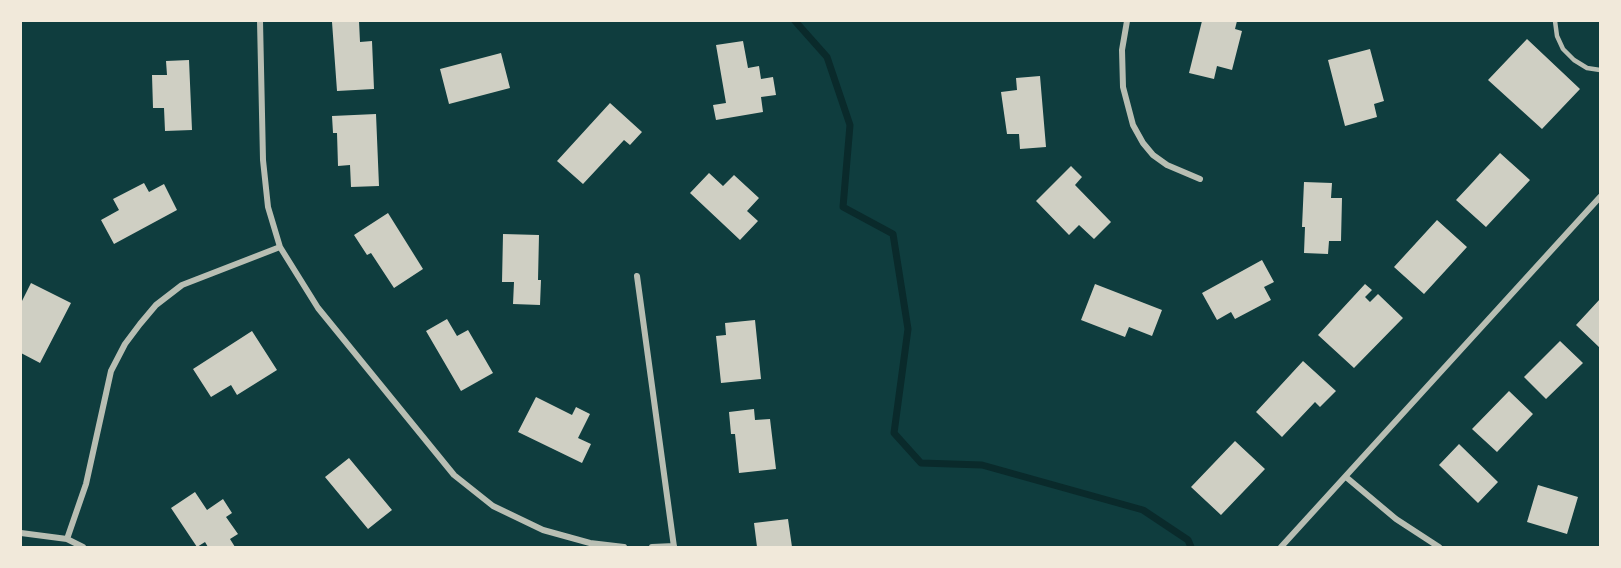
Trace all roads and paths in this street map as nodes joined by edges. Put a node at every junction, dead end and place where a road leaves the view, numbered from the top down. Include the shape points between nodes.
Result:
1 (260, 21) edge
2 (1127, 21) edge
3 (1555, 21) edge
4 (1600, 70) edge
5 (1200, 179) dead end
6 (1600, 197) edge
7 (280, 247) junction
8 (637, 276) dead end
9 (1346, 477) junction
10 (21, 533) edge
11 (67, 539) junction
12 (674, 546) edge
13 (82, 547) edge
14 (624, 547) edge
15 (652, 547) edge
16 (1281, 547) edge
17 (1439, 547) edge

1 - 7 street via 263,160 268,207
2 - 5 street via 1122,78 1133,125 1153,155
3 - 4 lane via 1563,50 1587,68
6 - 9 street
7 - 11 street via 182,285 156,305 125,344 111,371 86,484
7 - 14 street via 318,308 454,475 493,506 543,530 590,543
8 - 12 street
9 - 16 street
9 - 17 street via 1396,519
10 - 11 street
11 - 13 street
12 - 15 street

